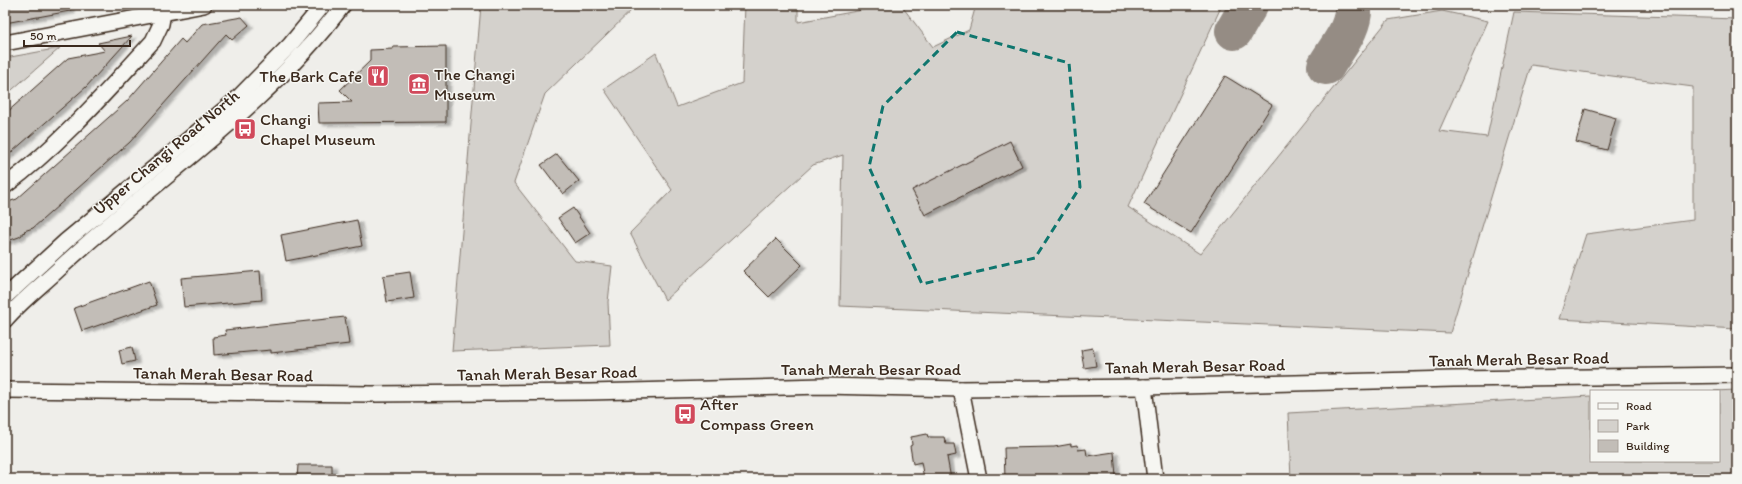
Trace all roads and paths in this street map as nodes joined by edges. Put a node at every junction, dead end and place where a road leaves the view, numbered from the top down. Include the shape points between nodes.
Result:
1 (204, 5) edge
2 (322, 5) edge
3 (343, 5) edge
4 (163, 13) junction
5 (5, 44) edge
6 (5, 186) edge
7 (5, 297) edge
8 (5, 320) edge
9 (1737, 375) edge
10 (1144, 387) junction
11 (960, 389) junction
12 (5, 390) edge
13 (979, 479) edge
14 (1155, 479) edge

1 - 4 street
2 - 7 street, Upper Changi Road North via 290,45 236,100 66,241
3 - 8 street, Upper Changi Road North via 302,54 248,108 79,251
4 - 5 street
4 - 6 street via 153,41 72,127
9 - 10 street, Tanah Merah Besar Road
10 - 11 street, Tanah Merah Besar Road
10 - 14 street
11 - 12 street, Tanah Merah Besar Road via 823,386 590,392 351,394
11 - 13 street

